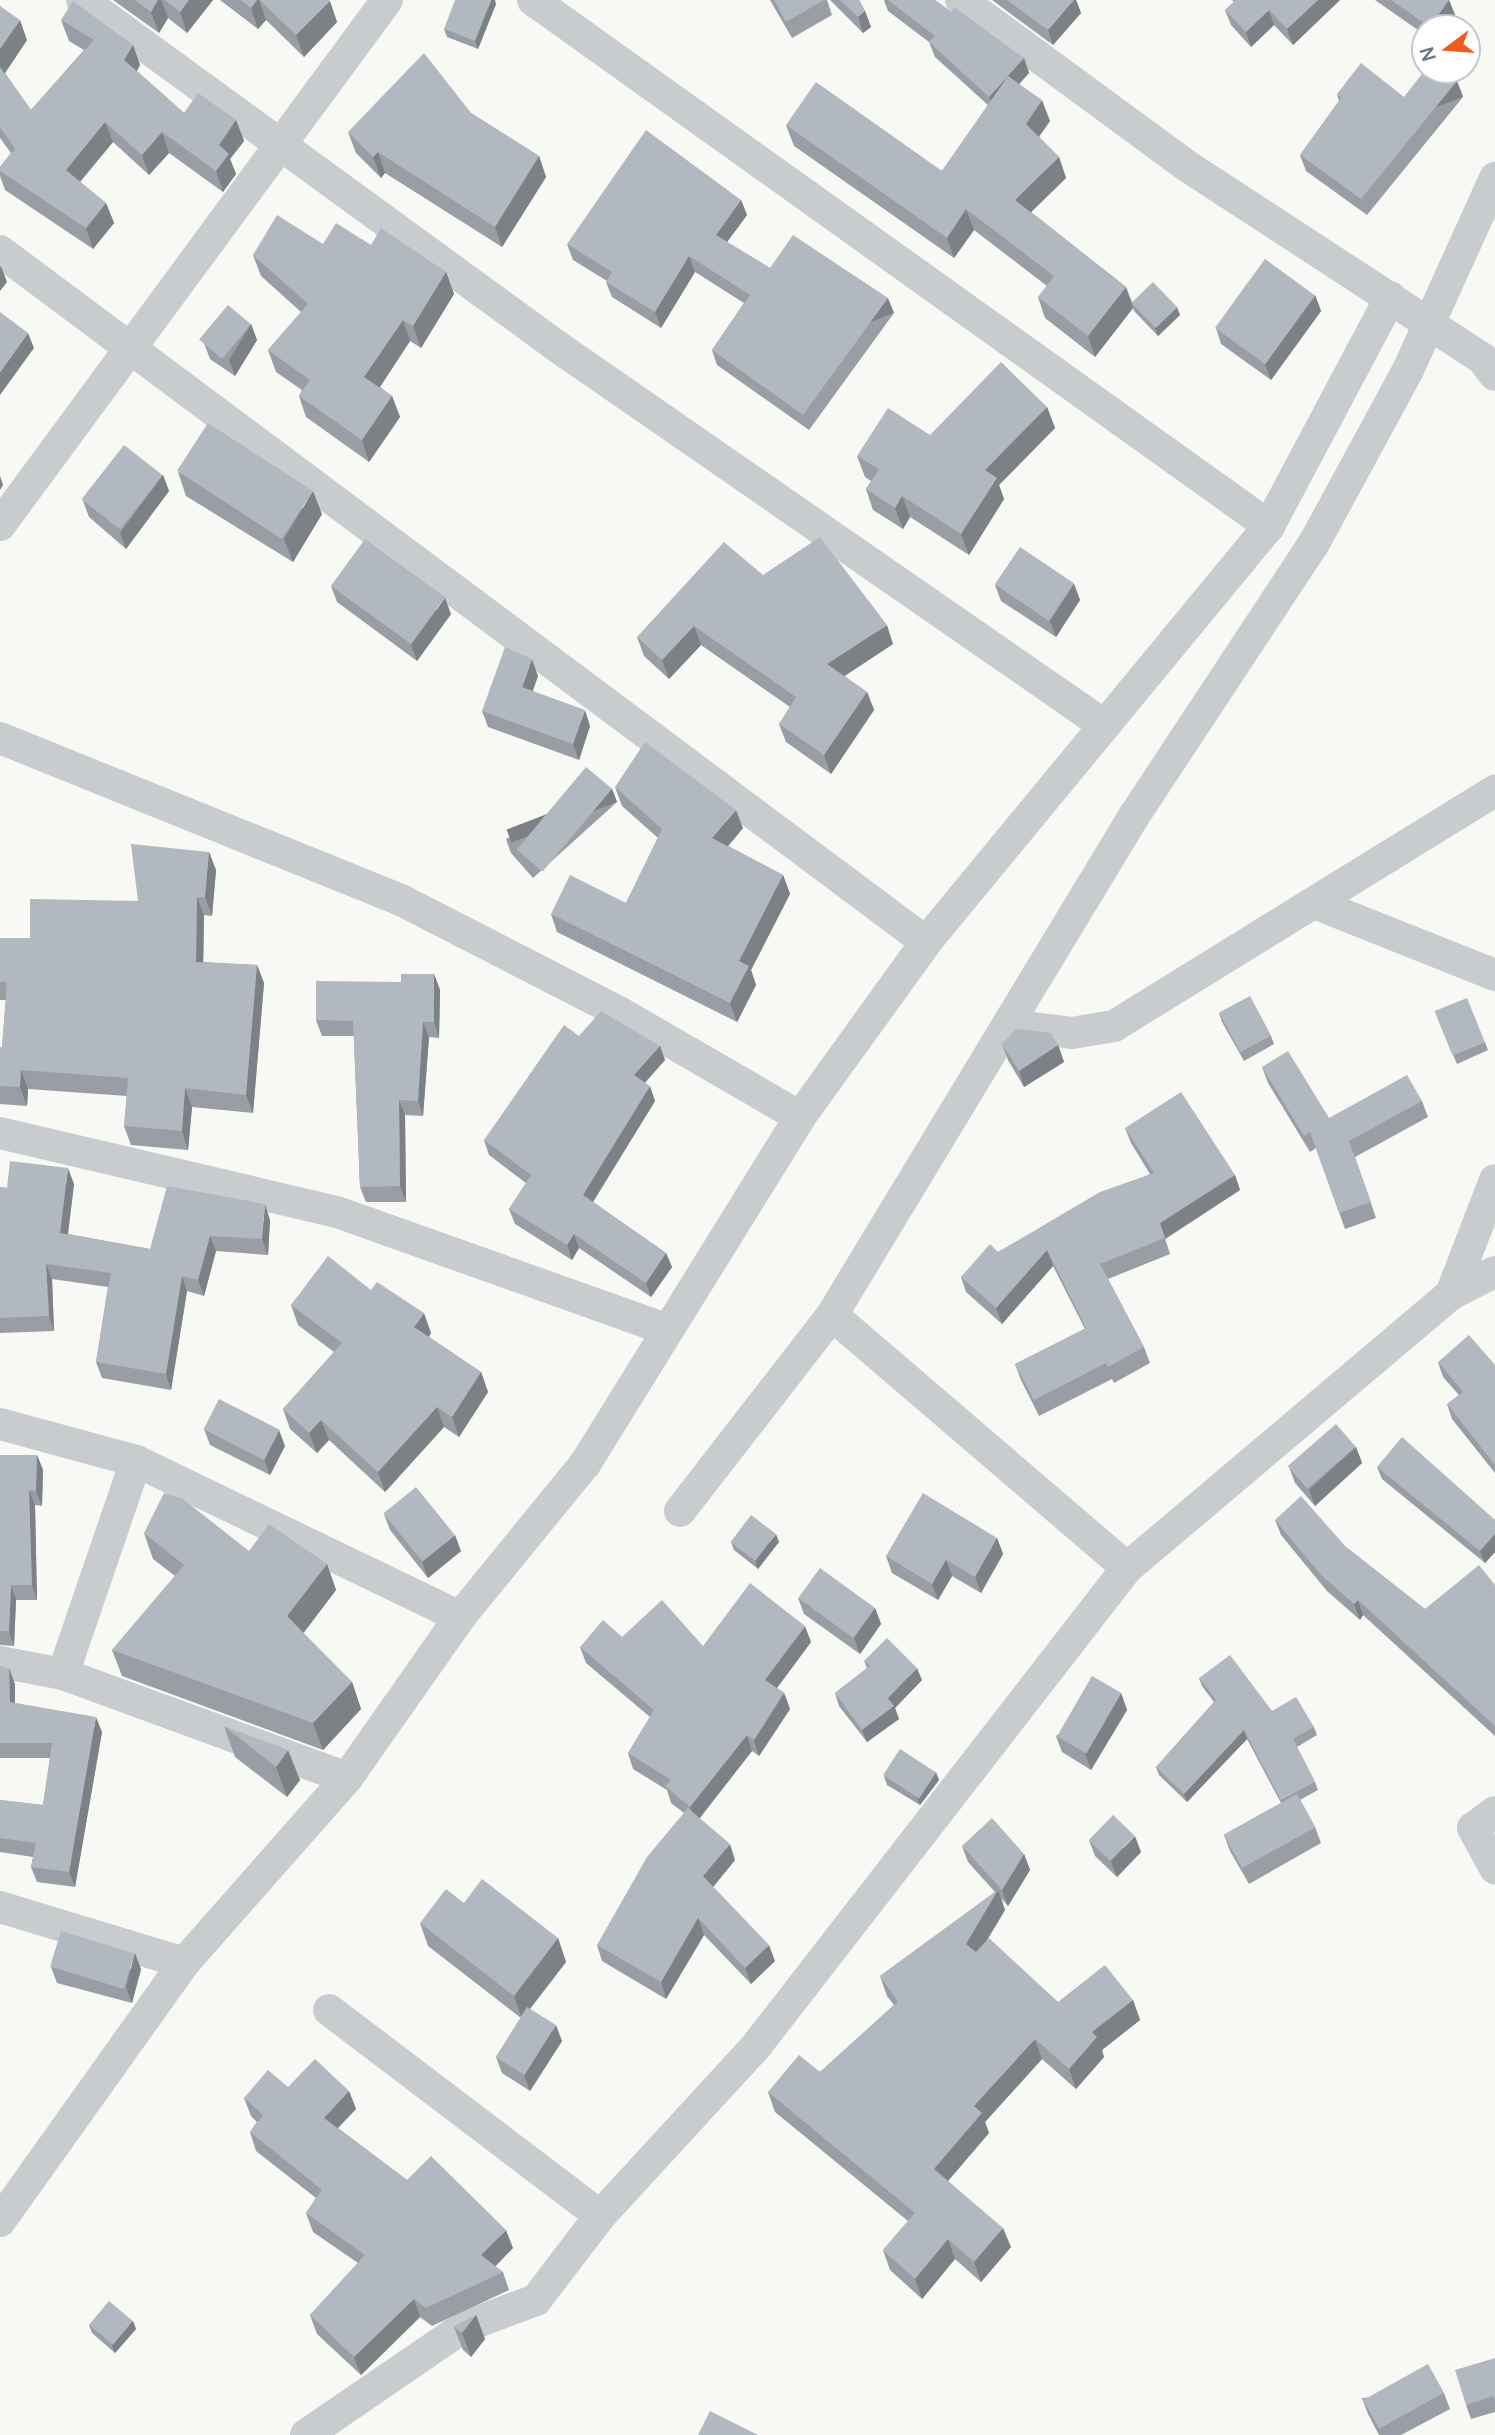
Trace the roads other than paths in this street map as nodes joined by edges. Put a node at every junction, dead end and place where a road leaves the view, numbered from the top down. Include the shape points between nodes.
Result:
1 (82, 0) edge
2 (387, 0) edge
3 (533, 0) edge
4 (961, 0) edge
5 (279, 146) junction
6 (1495, 178) edge
7 (0, 251) edge
8 (1391, 297) junction
9 (1429, 321) junction
10 (130, 349) junction
11 (1495, 375) edge
12 (0, 525) edge
13 (1269, 526) junction
14 (1101, 723) junction
15 (0, 738) edge
16 (1495, 791) edge
17 (1314, 903) junction
18 (926, 942) junction
19 (1495, 975) edge
20 (1008, 1025) junction
21 (800, 1117) junction
22 (0, 1133) edge
23 (1495, 1180) edge
24 (1495, 1272) edge
25 (1451, 1294) junction
26 (832, 1315) junction
27 (666, 1329) junction
28 (0, 1424) edge
29 (136, 1461) junction
30 (680, 1511) dead end
31 (1127, 1568) junction
32 (460, 1617) junction
33 (0, 1662) edge
34 (63, 1674) junction
35 (347, 1778) junction
36 (1495, 1812) edge
37 (1495, 1868) edge
38 (0, 1907) edge
39 (184, 1963) junction
40 (329, 2010) dead end
41 (600, 2216) junction
42 (0, 2221) edge
43 (306, 2435) edge

1 - 5 street
2 - 5 street
3 - 13 street
4 - 8 street via 1187,166
5 - 10 street
5 - 14 street
6 - 9 street
7 - 10 street
8 - 9 street
8 - 13 street
9 - 11 street via 1482,358
9 - 20 street via 1313,545 1134,817
10 - 12 street
10 - 18 street
13 - 14 street
14 - 18 street
15 - 21 street via 399,900 619,1012
16 - 17 street
17 - 19 street
17 - 20 street via 1114,1026 1072,1033
18 - 21 street
20 - 26 street
21 - 27 street
22 - 27 street via 337,1212
23 - 25 street
24 - 25 street
25 - 31 street
26 - 30 street
26 - 31 street
27 - 32 street via 585,1464
28 - 29 street
29 - 32 street
29 - 34 street
31 - 41 street via 757,2045
32 - 35 street
33 - 34 street
34 - 35 street
35 - 39 street
36 - 37 street via 1473,1828
38 - 39 street
39 - 42 street
40 - 41 street
41 - 43 street via 536,2300 464,2327

